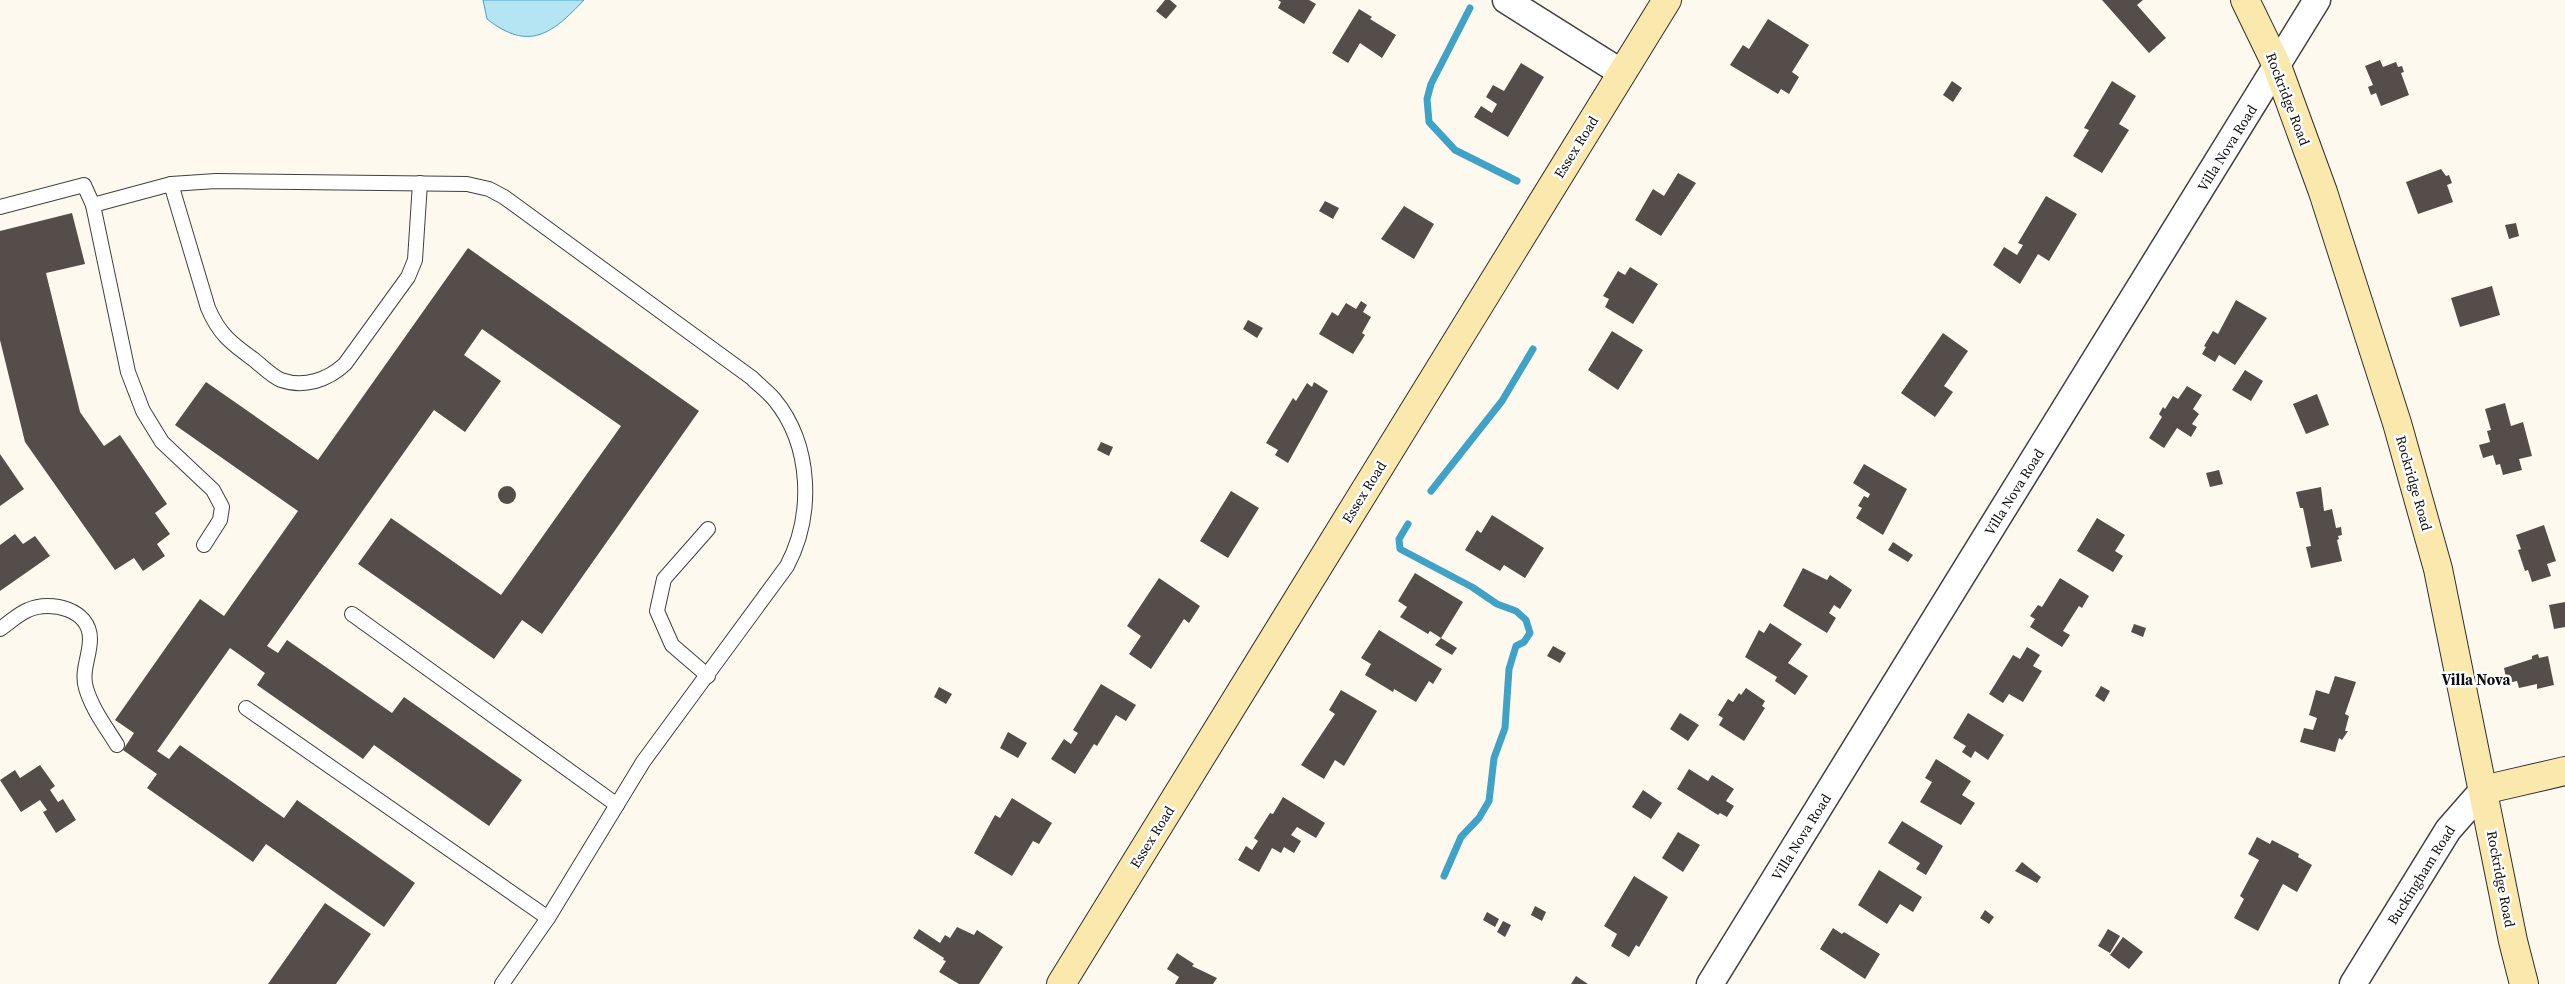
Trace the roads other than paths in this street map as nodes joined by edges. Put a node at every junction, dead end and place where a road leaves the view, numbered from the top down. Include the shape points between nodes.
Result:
1 (1506, 0) edge
2 (1667, 0) edge
3 (2245, 0) edge
4 (2317, 0) edge
5 (2277, 66) junction
6 (1622, 73) junction
7 (420, 183) junction
8 (171, 184) junction
9 (93, 205) junction
10 (0, 207) edge
11 (708, 529) dead end
12 (204, 545) dead end
13 (352, 614) dead end
14 (0, 629) edge
15 (708, 676) junction
16 (246, 708) dead end
17 (117, 745) dead end
18 (2565, 771) edge
19 (2483, 790) junction
20 (617, 805) junction
21 (548, 918) junction
22 (502, 984) edge
23 (1061, 984) edge
24 (1710, 984) edge
25 (2353, 984) edge
26 (2524, 984) edge

1 - 6 street
2 - 6 street, Essex Road
3 - 5 street, Rockridge Road
4 - 5 street, Villa Nova Road
5 - 19 street, Rockridge Road via 2323,192 2397,423 2438,569
5 - 24 street, Villa Nova Road
6 - 23 street, Essex Road
7 - 8 lane
7 - 8 lane via 415,260 408,277 336,372 318,381 298,384 280,379 225,338 215,324
7 - 15 lane via 467,184 504,198 752,378 774,400 789,423 799,449 806,498 798,546
8 - 9 lane
9 - 10 lane via 84,185
9 - 12 lane via 128,372 143,411 162,442 213,490 222,507 220,520
11 - 15 lane via 664,578 657,611 672,645
13 - 20 lane
14 - 17 lane via 28,610 48,605 79,615 89,628 85,686
15 - 20 lane via 643,762
16 - 21 lane
18 - 19 street
19 - 25 street, Buckingham Road via 2448,830
19 - 26 street, Rockridge Road
20 - 21 lane
21 - 22 lane

